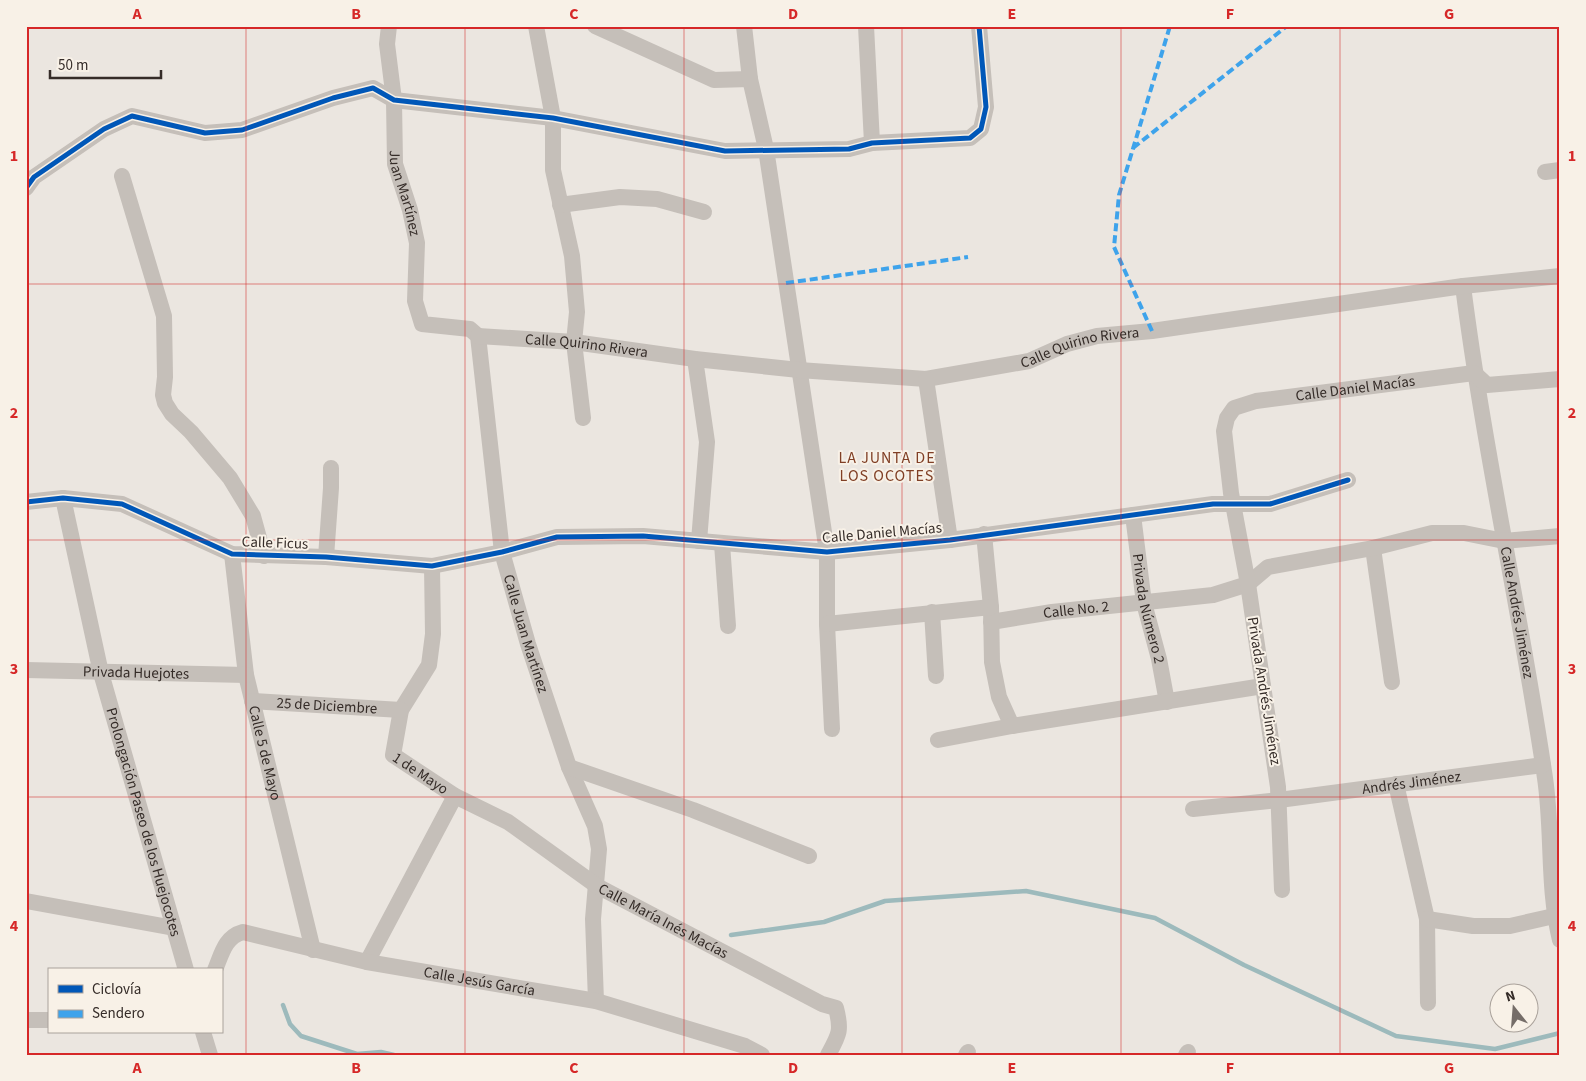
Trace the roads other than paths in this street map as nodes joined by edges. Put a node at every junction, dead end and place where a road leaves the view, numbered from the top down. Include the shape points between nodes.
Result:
1 (389, 26) edge
2 (536, 26) edge
3 (595, 26) edge
4 (744, 26) edge
5 (866, 26) edge
6 (979, 26) edge
7 (750, 79) junction
8 (394, 100) junction
9 (553, 118) junction
10 (872, 143) junction
11 (766, 149) junction
12 (122, 176) dead end
13 (26, 188) edge
14 (560, 205) junction
15 (704, 212) dead end
16 (1560, 276) edge
17 (1463, 286) junction
18 (478, 336) junction
19 (574, 342) junction
20 (695, 359) junction
21 (799, 370) junction
22 (1474, 373) junction
23 (926, 379) junction
24 (1560, 379) edge
25 (583, 418) dead end
26 (330, 468) dead end
27 (1348, 480) dead end
28 (63, 498) junction
29 (1232, 499) junction
30 (26, 502) edge
31 (1133, 515) junction
32 (984, 534) junction
33 (1560, 536) edge
34 (950, 540) junction
35 (699, 541) junction
36 (1504, 541) junction
37 (722, 544) junction
38 (1373, 548) junction
39 (502, 552) junction
40 (827, 552) junction
41 (232, 554) junction
42 (264, 556) junction
43 (326, 557) junction
44 (432, 566) junction
45 (1248, 584) junction
46 (1144, 603) junction
47 (932, 612) junction
48 (991, 614) junction
49 (827, 624) junction
50 (728, 626) dead end
51 (26, 670) edge
52 (101, 673) junction
53 (246, 675) junction
54 (936, 676) dead end
55 (1392, 682) dead end
56 (1263, 686) junction
57 (252, 701) junction
58 (1167, 702) junction
59 (401, 710) junction
60 (1012, 726) junction
61 (832, 729) dead end
62 (938, 740) dead end
63 (569, 767) junction
64 (1550, 775) edge
65 (1396, 784) junction
66 (455, 796) junction
67 (1279, 800) junction
68 (1193, 809) dead end
69 (809, 856) dead end
70 (597, 886) junction
71 (1282, 890) dead end
72 (26, 901) edge
73 (1554, 916) junction
74 (1426, 919) junction
75 (174, 928) junction
76 (1560, 940) edge
77 (313, 950) junction
78 (367, 962) junction
79 (185, 968) edge
80 (216, 968) edge
81 (596, 1001) junction
82 (1428, 1002) dead end
83 (26, 1020) edge
84 (48, 1020) edge
85 (205, 1034) edge
86 (210, 1055) edge
87 (762, 1055) edge
88 (828, 1055) edge

1 - 8 street, Juan Martínez via 387,44
2 - 9 street
3 - 7 street via 714,80
4 - 7 street
5 - 10 street
6 - 10 street via 986,107 981,129 970,138
7 - 11 street
8 - 9 street
8 - 13 street via 373,88 333,98 242,130 205,133 132,116 104,129 34,178
8 - 18 street, Juan Martínez via 395,164 410,210 416,243 415,300 422,324 470,329
9 - 11 street via 725,151
9 - 14 street via 553,170
10 - 11 street via 850,149
11 - 21 street
12 - 42 street via 164,316 165,404 230,478 252,516
14 - 15 street via 620,197 657,199
14 - 19 street via 572,256 577,312
16 - 17 street, Calle Quirino Rivera
17 - 22 street, Calle Andrés Jiménez
17 - 23 street, Calle Quirino Rivera via 1097,336 1067,344 1029,361
18 - 19 street, Calle Quirino Rivera
18 - 39 street, Calle Juan Martínez
19 - 20 street, Calle Quirino Rivera
19 - 25 street
20 - 21 street, Calle Quirino Rivera
20 - 35 street via 707,442
21 - 23 street, Calle Quirino Rivera
21 - 40 street
22 - 24 street via 1487,385
22 - 29 street, Calle Daniel Macías via 1256,400 1234,408 1224,431
22 - 36 street, Calle Andrés Jiménez
23 - 34 street
26 - 43 street
27 - 29 street via 1270,504
28 - 30 street, Calle Ficus
28 - 41 street, Calle Ficus via 122,504
28 - 52 street, Prolongación Paseo de los Huejocotes
29 - 31 street, Calle Daniel Macías
29 - 45 street, Privada Andrés Jiménez
31 - 32 street, Calle Daniel Macías
31 - 46 street, Privada Número 2
32 - 34 street, Calle Daniel Macías
32 - 48 street
33 - 36 street
34 - 40 street, Calle Daniel Macías
35 - 37 street, Calle Daniel Macías
35 - 39 street, Calle Daniel Macías via 643,536 557,537
36 - 38 street via 1464,533 1432,533
36 - 64 street, Calle Andrés Jiménez
37 - 40 street, Calle Daniel Macías
37 - 50 street
38 - 45 street via 1268,567
38 - 55 street
39 - 44 street, Calle Ficus
39 - 63 street, Calle Juan Martínez via 528,644
40 - 49 street
41 - 42 street, Calle Ficus
41 - 53 street, Calle 5 de Mayo
42 - 43 street, Calle Ficus
43 - 44 street, Calle Ficus
44 - 59 street, 1 de Mayo via 433,634 429,665
45 - 46 street, Calle No. 2 via 1213,595
45 - 56 street, Privada Andrés Jiménez
46 - 48 street, Calle No. 2
46 - 58 street, Privada Número 2
47 - 48 street, Calle No. 2
47 - 49 street, Calle No. 2
47 - 54 street
48 - 60 street via 994,671 999,697
49 - 61 street
51 - 52 street, Privada Huejotes
52 - 53 street, Privada Huejotes
52 - 75 street, Prolongación Paseo de los Huejocotes
53 - 57 street, Calle 5 de Mayo
56 - 58 street
56 - 67 street, Privada Andrés Jiménez
57 - 59 street, 25 de Diciembre
57 - 77 street, Calle 5 de Mayo
58 - 60 street
59 - 66 street, 1 de Mayo via 393,755
60 - 62 street
63 - 69 street via 693,810
63 - 70 street, Calle Juan Martínez via 595,826 599,849
64 - 65 street, Andrés Jiménez
64 - 73 street, Calle Andrés Jiménez
65 - 67 street, Andrés Jiménez
65 - 74 street
66 - 70 street, Calle María Inés Macías via 508,822
66 - 78 street, 1 de Mayo
67 - 68 street, Andrés Jiménez
67 - 71 street, Privada Andrés Jiménez
70 - 81 street via 593,919
70 - 88 street, Calle María Inés Macías via 822,1004 836,1008 839,1034
72 - 75 street
73 - 74 street via 1501,926 1473,926
73 - 76 street, Calle Andrés Jiménez
74 - 82 street
75 - 79 street, Prolongación Paseo de los Huejocotes
77 - 78 street, Calle Jesús García
77 - 80 street, Calle Jesús García via 243,932 233,934 226,942
78 - 81 street, Calle Jesús García
81 - 87 street, Calle Jesús García via 745,1046
83 - 84 street
85 - 86 street

